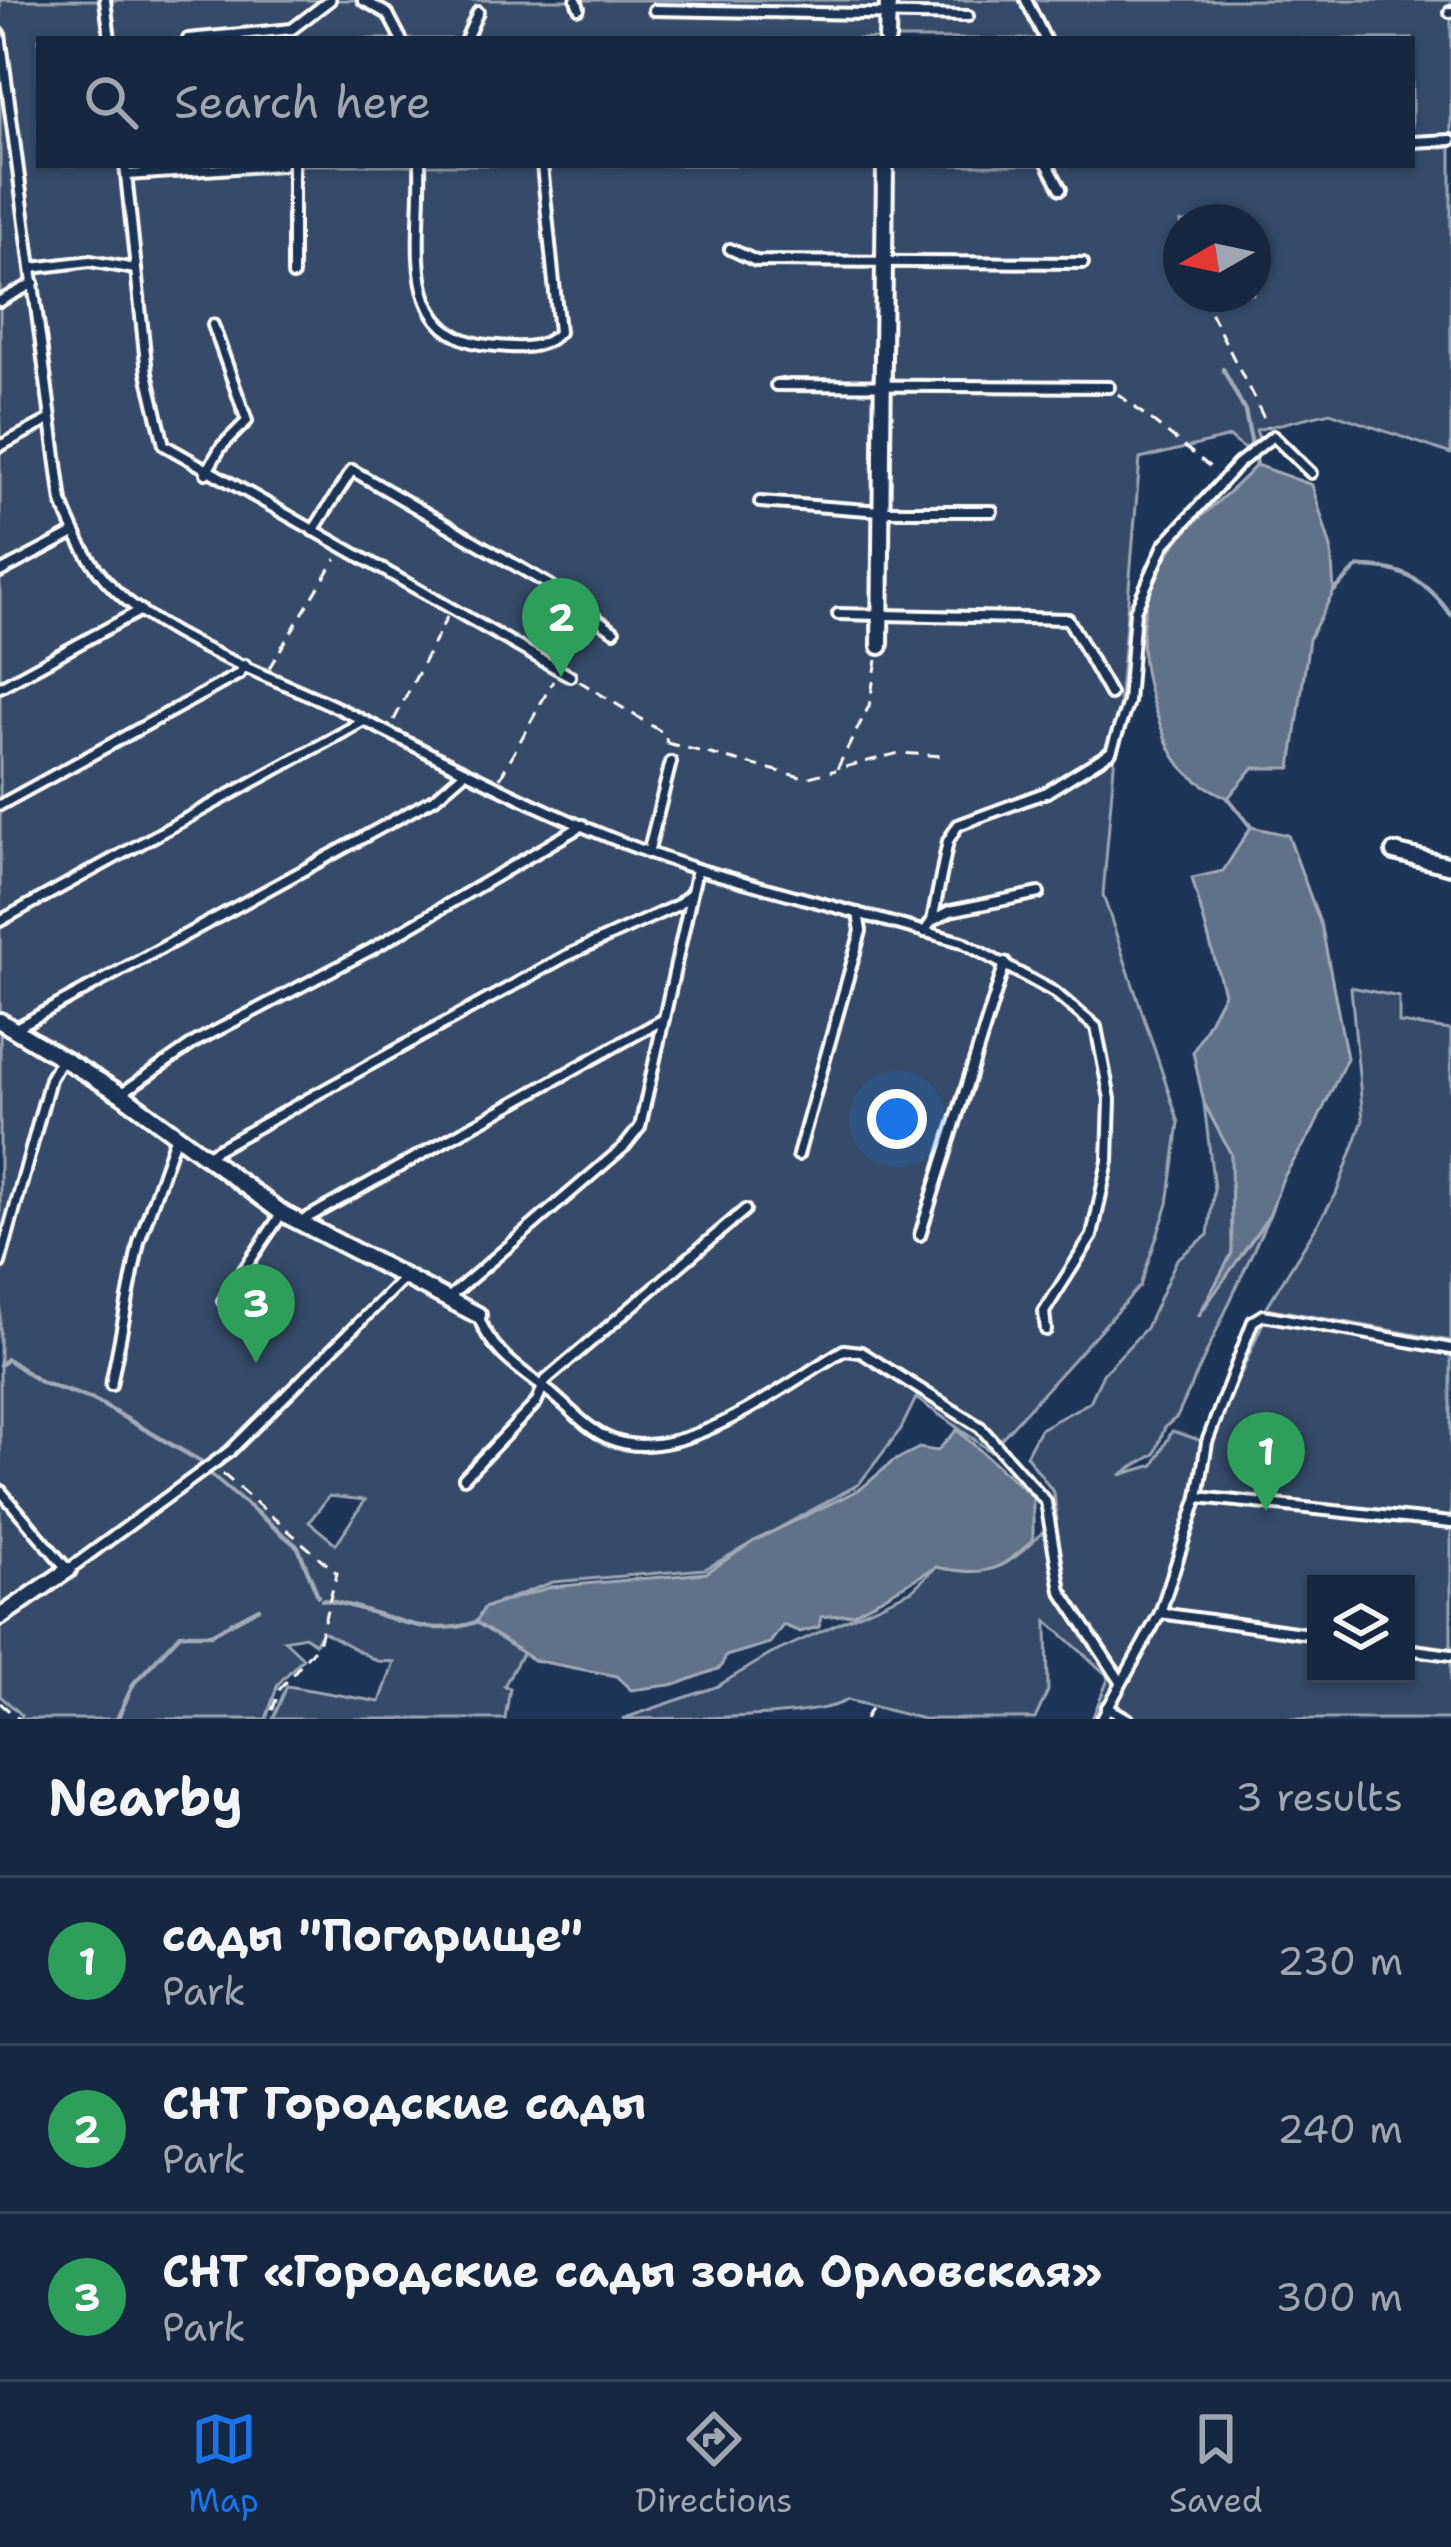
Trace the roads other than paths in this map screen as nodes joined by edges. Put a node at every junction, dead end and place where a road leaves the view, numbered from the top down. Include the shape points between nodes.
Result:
1 (106, 0) edge
2 (331, 0) edge
3 (363, 0) edge
4 (1026, 0) edge
5 (888, 6) edge
6 (654, 10) dead end
7 (478, 12) dead end
8 (968, 16) dead end
9 (0, 34) edge
10 (110, 36) edge
11 (219, 36) edge
12 (399, 36) edge
13 (467, 36) edge
14 (887, 36) edge
15 (1044, 36) edge
16 (1451, 140) edge
17 (1415, 142) edge
18 (11, 148) junction
19 (0, 151) edge
20 (188, 168) edge
21 (293, 168) edge
22 (420, 168) edge
23 (542, 168) edge
24 (885, 168) edge
25 (1050, 168) edge
26 (126, 170) edge
27 (1061, 190) dead end
28 (730, 249) dead end
29 (884, 261) junction
30 (1083, 263) dead end
31 (32, 268) junction
32 (136, 269) junction
33 (293, 275) dead end
34 (34, 283) junction
35 (0, 301) edge
36 (213, 325) dead end
37 (776, 385) dead end
38 (1108, 387) road end
39 (886, 388) junction
40 (51, 419) junction
41 (0, 446) edge
42 (206, 473) junction
43 (1311, 473) dead end
44 (760, 502) dead end
45 (881, 511) junction
46 (992, 512) dead end
47 (313, 531) junction
48 (74, 532) junction
49 (0, 572) edge
50 (142, 609) junction
51 (838, 614) dead end
52 (880, 614) junction
53 (614, 631) dead end
54 (880, 646) road end
55 (245, 665) junction
56 (570, 676) road end
57 (0, 687) edge
58 (1110, 694) dead end
59 (364, 721) junction
60 (670, 762) road end
61 (465, 772) junction
62 (0, 805) edge
63 (584, 825) junction
64 (1394, 852) dead end
65 (648, 853) junction
66 (1451, 866) edge
67 (697, 869) junction
68 (1039, 893) dead end
69 (691, 894) junction
70 (858, 912) junction
71 (0, 921) edge
72 (932, 921) junction
73 (925, 932) junction
74 (1005, 963) junction
75 (665, 1018) junction
76 (6, 1026) edge
77 (62, 1058) junction
78 (121, 1094) junction
79 (176, 1135) junction
80 (798, 1155) dead end
81 (205, 1156) junction
82 (745, 1210) dead end
83 (281, 1213) junction
84 (300, 1222) junction
85 (920, 1235) dead end
86 (0, 1263) edge
87 (403, 1279) junction
88 (223, 1300) dead end
89 (446, 1300) junction
90 (478, 1315) joint
91 (1046, 1330) dead end
92 (1451, 1349) edge
93 (111, 1385) dead end
94 (543, 1388) junction
95 (464, 1478) dead end
96 (0, 1490) edge
97 (1198, 1497) junction
98 (1451, 1523) edge
99 (68, 1570) junction
100 (1160, 1613) junction
101 (0, 1617) edge
102 (1307, 1634) edge
103 (1415, 1650) edge
104 (1451, 1655) edge
105 (1120, 1682) junction
106 (1107, 1707) junction
107 (1102, 1719) edge
108 (1128, 1719) edge

1 - 10 lane
2 - 11 lane via 292,29
3 - 12 lane via 388,14
4 - 15 lane
5 - 6 lane
5 - 8 lane
5 - 14 street
7 - 13 lane
9 - 18 lane
16 - 17 lane
18 - 19 lane
18 - 31 lane
20 - 26 lane
21 - 33 lane
22 - 23 lane via 430,317 462,341 496,346 535,346 559,332
24 - 29 street
25 - 27 lane
26 - 32 lane
28 - 29 lane via 756,261
29 - 30 lane
29 - 39 street
31 - 32 lane via 90,261
31 - 34 lane
32 - 42 lane via 157,433
34 - 35 lane
34 - 40 lane
36 - 42 lane via 247,421
37 - 39 lane
38 - 39 lane
39 - 45 street
40 - 41 lane
40 - 48 lane
42 - 47 lane
43 - 72 lane via 1273,436 1164,545 1143,587 1129,646 1128,702 1111,752 1047,792 958,825
44 - 45 lane
45 - 46 lane
45 - 52 street
47 - 53 lane via 352,470
47 - 56 lane
48 - 49 lane
48 - 50 lane via 102,578
50 - 55 lane
50 - 57 lane
51 - 52 lane
52 - 54 street
52 - 58 lane via 1068,619
55 - 59 lane
55 - 62 lane
59 - 61 lane
59 - 71 lane
60 - 65 lane
61 - 63 lane
61 - 76 lane via 435,798
63 - 65 lane
63 - 78 lane via 197,1041
64 - 66 street
65 - 67 lane
67 - 69 lane
67 - 70 lane
68 - 72 lane
69 - 75 lane
69 - 81 lane
70 - 73 lane
70 - 80 lane via 861,931
72 - 73 lane
73 - 74 lane
74 - 85 lane
74 - 91 lane via 1096,1028 1110,1099 1108,1161 1092,1236 1043,1312
75 - 84 lane
75 - 89 lane via 633,1136
76 - 77 street
77 - 78 street
77 - 86 lane
78 - 79 street
79 - 81 street
79 - 93 lane via 139,1242
81 - 83 street
82 - 94 lane
83 - 84 street
83 - 88 lane
84 - 87 street
87 - 89 street
87 - 99 lane via 230,1451
89 - 90 street
90 - 94 lane via 485,1338
92 - 97 lane via 1263,1315 1253,1321 1207,1442
94 - 95 lane
94 - 105 lane via 606,1437 652,1447 744,1411 844,1350 861,1352 980,1427 1046,1502 1061,1591
96 - 99 lane
97 - 98 lane
97 - 100 lane
99 - 101 street
100 - 102 lane
100 - 105 lane
103 - 104 lane
105 - 106 lane
106 - 107 lane
106 - 108 lane

